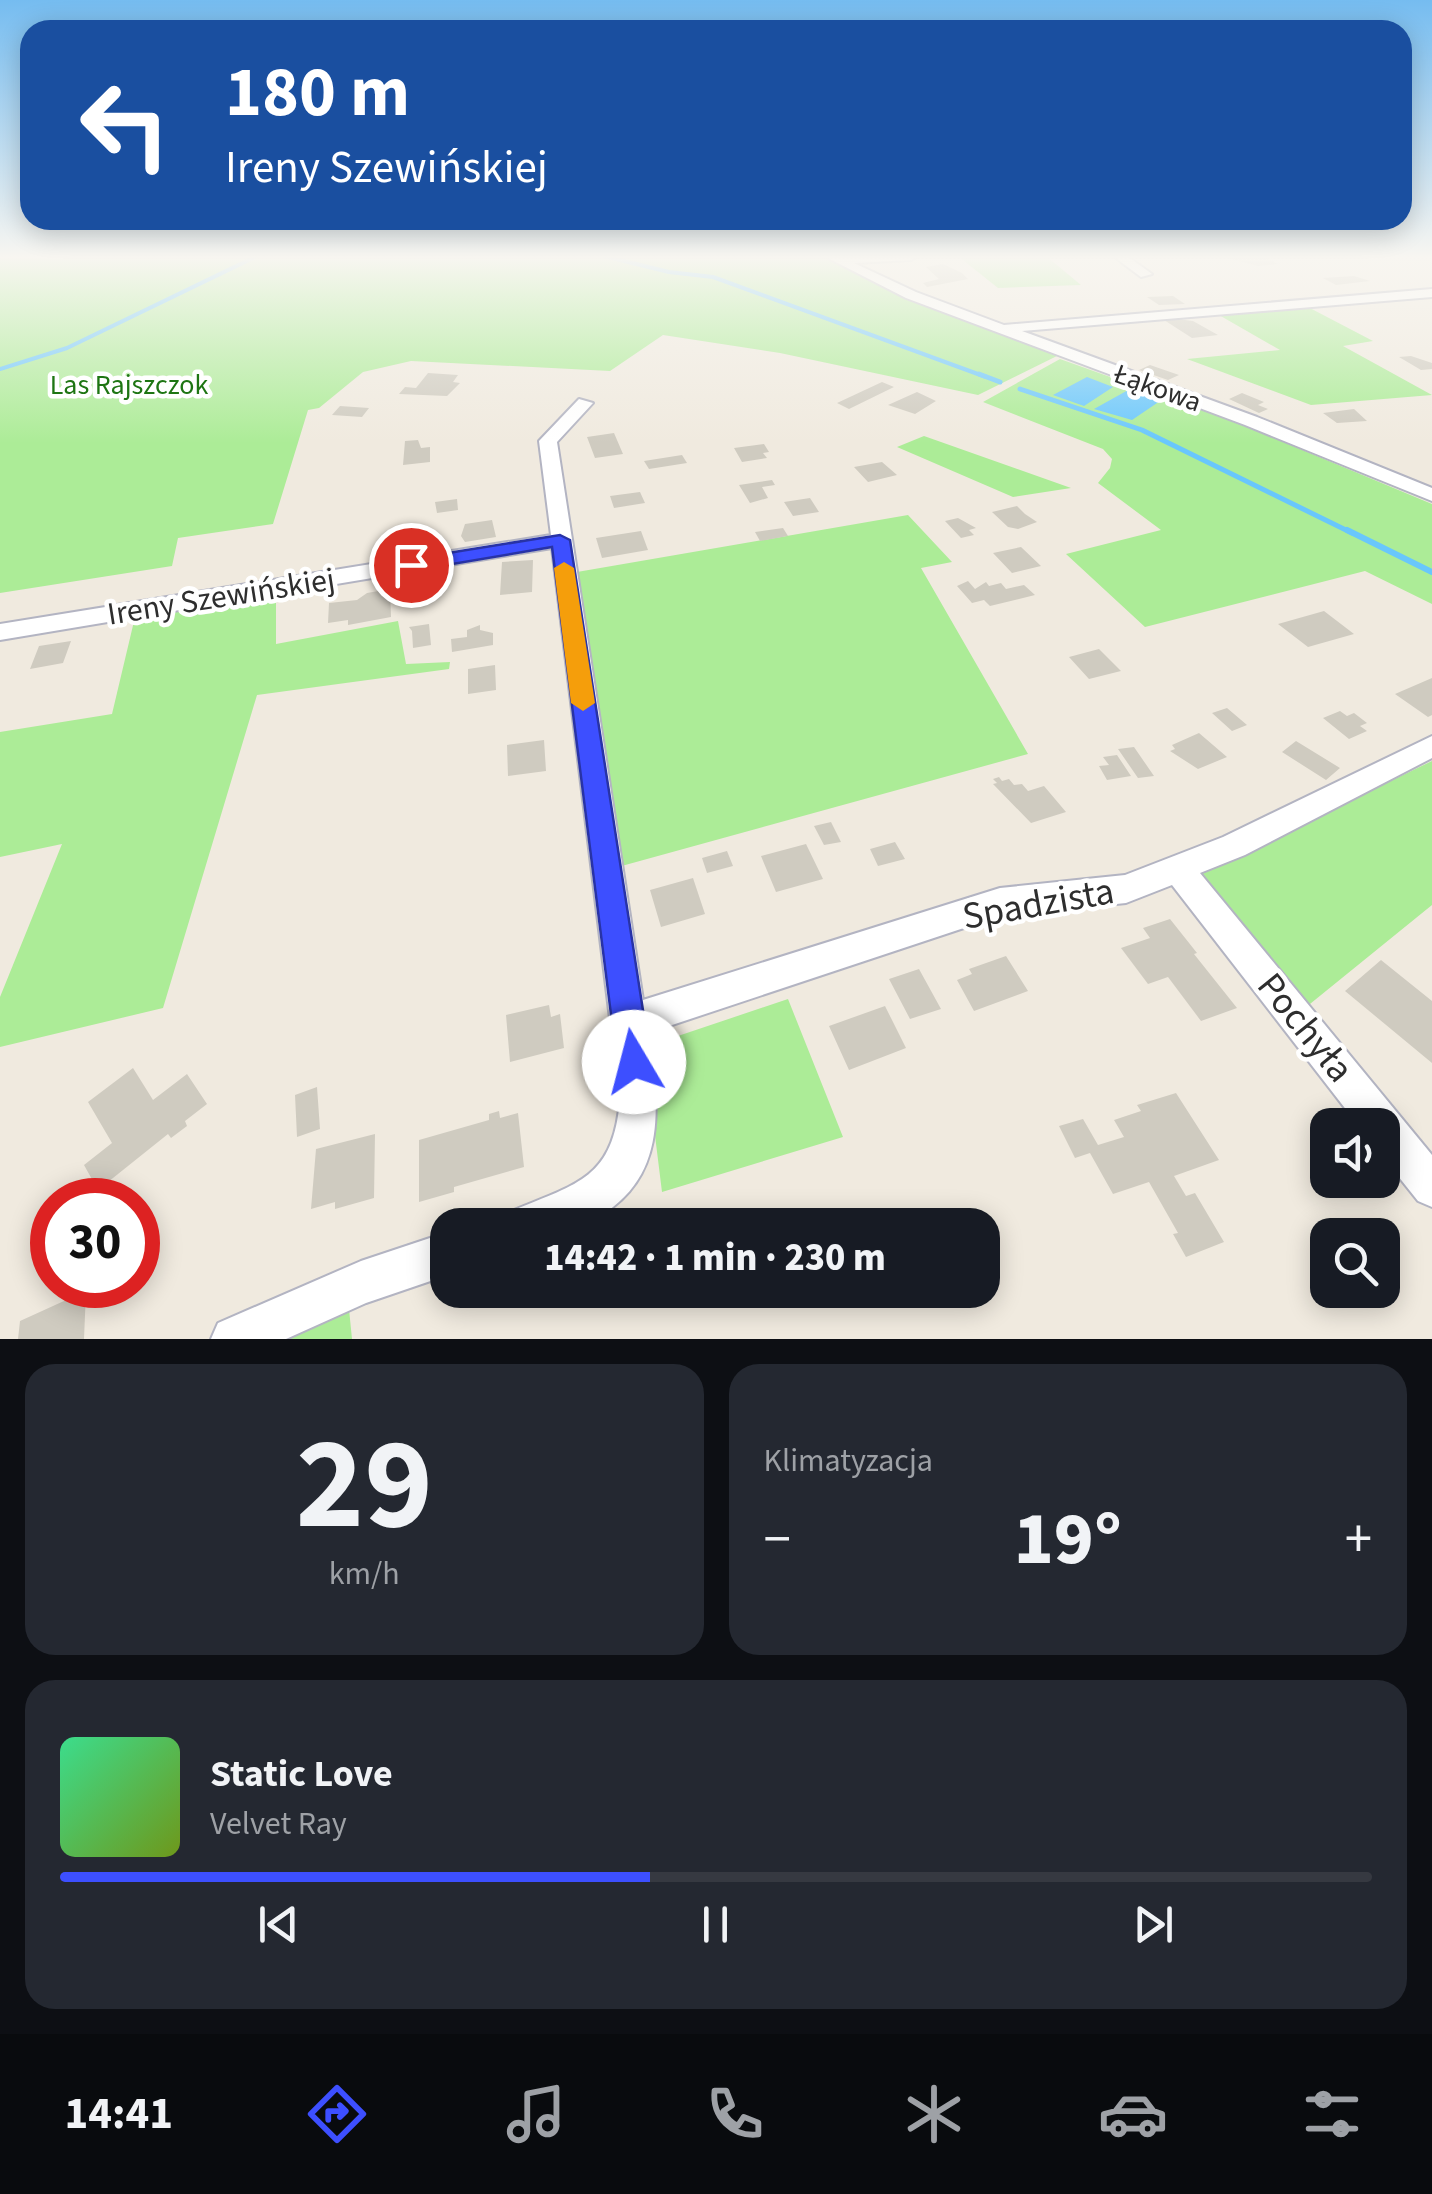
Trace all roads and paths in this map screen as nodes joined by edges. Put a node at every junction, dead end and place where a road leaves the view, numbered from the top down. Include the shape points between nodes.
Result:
1 (973, 318) edge
2 (1116, 318) edge
3 (998, 328) junction
4 (585, 404) dead end
5 (1432, 495) edge
6 (560, 540) junction
7 (0, 632) edge
8 (1432, 746) edge
9 (1178, 868) junction
10 (628, 1023) junction
11 (1432, 1187) edge
12 (567, 1208) edge
13 (430, 1260) edge
14 (234, 1339) edge

1 - 3 street, Łąkowa
2 - 3 street
3 - 5 street, Łąkowa
4 - 6 street via 548,441
6 - 7 street, Ireny Szewińskiej
6 - 10 street
8 - 9 street, Spadzista
9 - 10 street, Spadzista via 1126,889 1000,902
9 - 11 street, Pochyła
10 - 12 street via 639,1100 634,1153 594,1196
13 - 14 street

